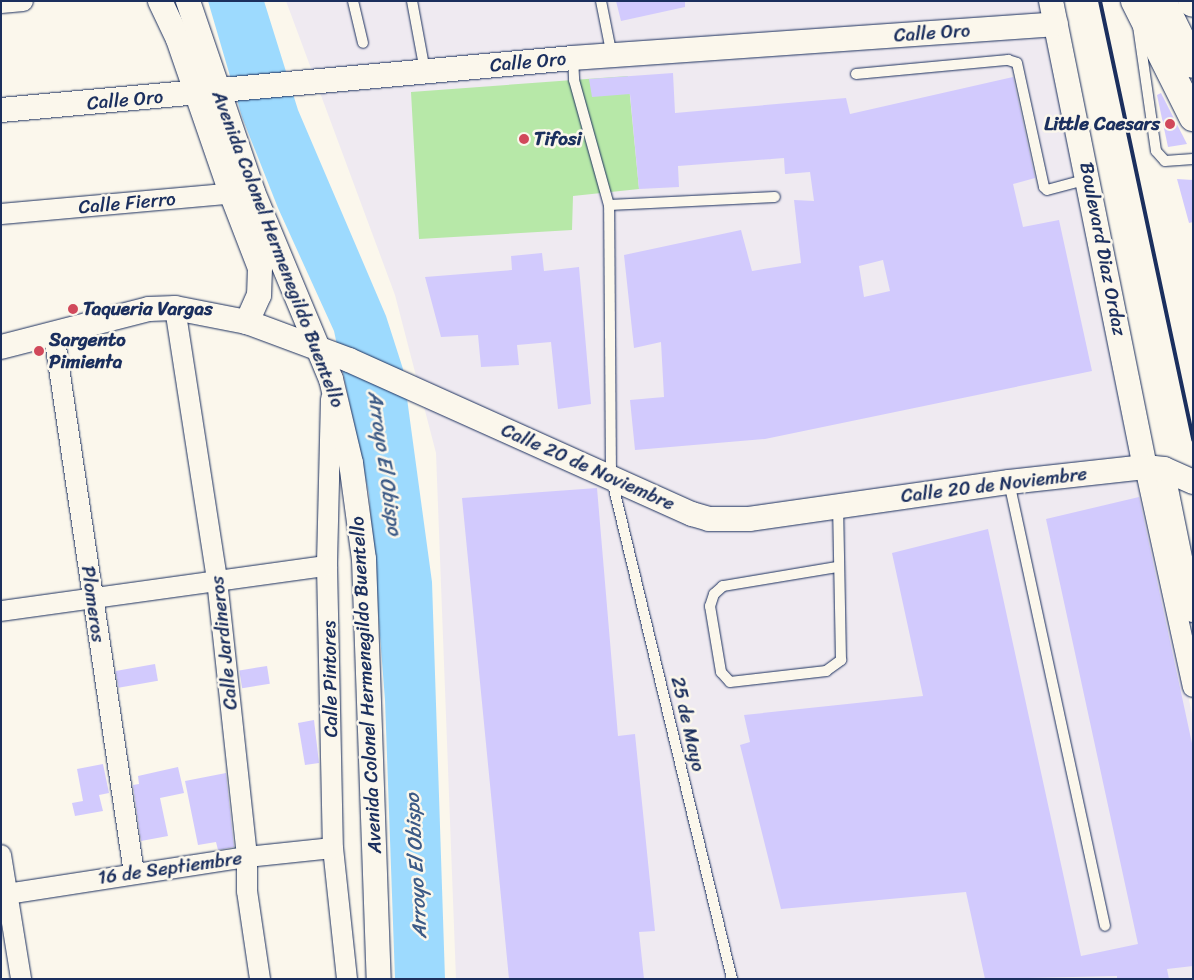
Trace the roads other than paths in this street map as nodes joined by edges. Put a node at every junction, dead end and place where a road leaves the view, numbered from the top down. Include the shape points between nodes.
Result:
1 (23, 1) edge
2 (160, 1) edge
3 (188, 1) edge
4 (354, 1) edge
5 (412, 1) edge
6 (601, 1) edge
7 (1144, 2) edge
8 (1, 3) edge
9 (1053, 12) edge
10 (188, 34) junction
11 (364, 43) dead end
12 (612, 56) junction
13 (573, 58) junction
14 (1193, 64) edge
15 (425, 71) junction
16 (856, 74) dead end
17 (215, 92) junction
18 (1, 110) edge
19 (1193, 117) edge
20 (1193, 159) edge
21 (1089, 179) junction
22 (242, 193) junction
23 (775, 197) dead end
24 (610, 205) junction
25 (1, 214) edge
26 (176, 308) junction
27 (247, 322) junction
28 (54, 334) junction
29 (1, 347) edge
30 (319, 348) junction
31 (331, 379) junction
32 (1155, 468) junction
33 (611, 476) junction
34 (1009, 482) junction
35 (1193, 482) edge
36 (838, 506) junction
37 (328, 566) junction
38 (837, 567) junction
39 (217, 580) junction
40 (93, 599) junction
41 (1, 611) edge
42 (1193, 612) edge
43 (1193, 687) edge
44 (333, 848) junction
45 (1, 855) edge
46 (247, 857) junction
47 (134, 873) junction
48 (8, 894) junction
49 (1105, 926) dead end
50 (21, 979) edge
51 (260, 979) edge
52 (347, 979) edge
53 (379, 979) edge
54 (732, 979) edge

1 - 8 street
2 - 10 street
3 - 10 street
4 - 11 lane
5 - 15 lane
6 - 12 lane
7 - 14 main road
7 - 19 main road
7 - 20 lane via 1139,46 1156,151 1165,161
9 - 12 street, Calle Oro
9 - 21 street, Boulevard Diaz Ordaz
10 - 17 street
12 - 13 street, Calle Oro
13 - 15 street, Calle Oro
13 - 24 lane, 25 de Mayo via 574,80
15 - 17 street, Calle Oro
16 - 21 lane via 1008,60 1017,63 1044,187 1047,190
17 - 18 street, Calle Oro
17 - 22 street
21 - 32 street, Boulevard Diaz Ordaz
22 - 25 street, Calle Fierro
22 - 27 street via 260,268 259,295
22 - 30 street, Avenida Colonel Hermenegildo Buentello
23 - 24 lane
24 - 33 lane, 25 de Mayo
26 - 27 street, Calle 20 de Noviembre
26 - 28 street, Calle 20 de Noviembre via 124,314
26 - 39 street, Calle Jardineros
27 - 30 street, Calle 20 de Noviembre
28 - 29 street, Calle 20 de Noviembre
28 - 40 street, Plomeros
30 - 31 street, Avenida Colonel Hermenegildo Buentello
30 - 33 street, Calle 20 de Noviembre
31 - 37 street, Calle Pintores
31 - 53 street, Avenida Colonel Hermenegildo Buentello via 352,463 364,559
32 - 34 street, Calle 20 de Noviembre
32 - 35 street
32 - 42 street
32 - 43 street
33 - 36 street, Calle 20 de Noviembre via 709,519 728,521
33 - 54 lane, 25 de Mayo
34 - 36 street, Calle 20 de Noviembre
34 - 49 lane
36 - 38 lane
37 - 39 street
37 - 44 street, Calle Pintores
38 - 38 lane via 841,660 826,671 730,682 721,672 710,606 714,594 723,586
39 - 40 street
39 - 46 street, Calle Jardineros
40 - 41 street
40 - 47 street, Plomeros
44 - 46 street, 16 de Septiembre
44 - 52 street, Calle Pintores
45 - 48 street
46 - 47 street, 16 de Septiembre
46 - 51 street, Calle Jardineros via 247,891
47 - 48 street, 16 de Septiembre
48 - 50 street

